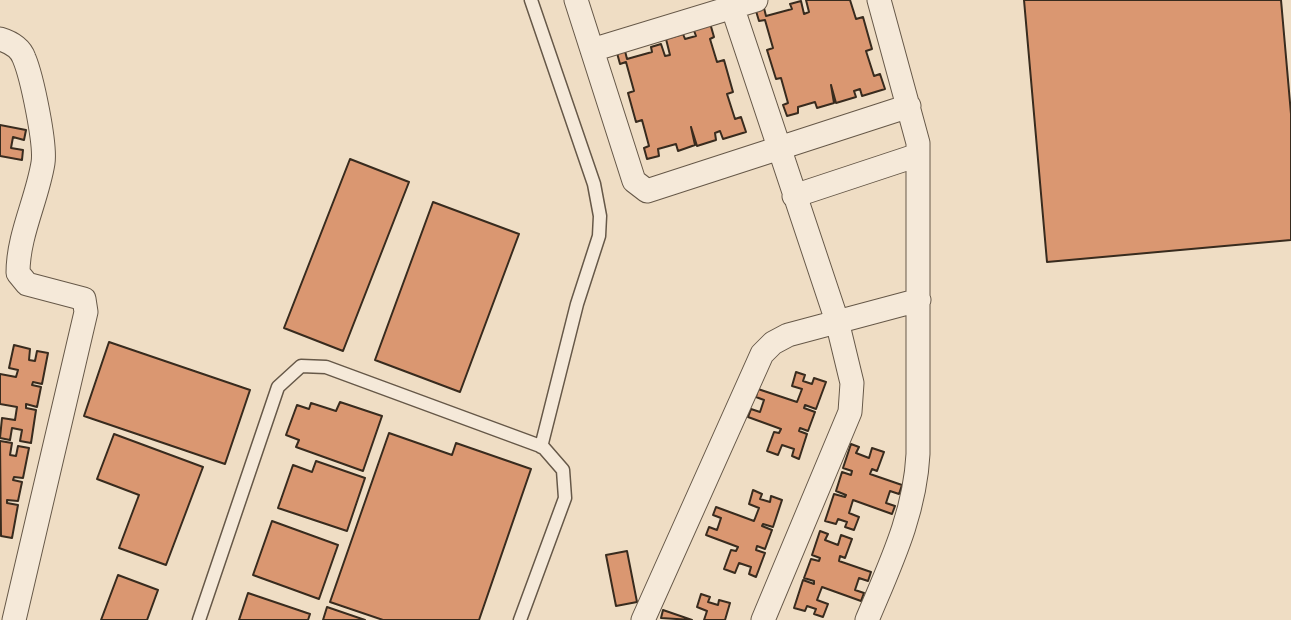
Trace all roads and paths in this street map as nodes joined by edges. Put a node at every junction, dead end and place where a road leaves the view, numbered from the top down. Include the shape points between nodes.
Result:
1 (531, 0) edge
2 (576, 0) edge
3 (756, 0) edge
4 (879, 0) edge
5 (731, 4) edge
6 (0, 39) edge
7 (592, 50) junction
8 (909, 106) junction
9 (778, 149) junction
10 (918, 155) junction
11 (793, 196) junction
12 (919, 300) junction
13 (837, 321) junction
14 (541, 447) junction
15 (14, 620) edge
16 (199, 620) edge
17 (520, 620) edge
18 (643, 620) edge
19 (763, 620) edge
20 (867, 620) edge

1 - 14 lane via 594,184 600,216 599,236
2 - 7 street
3 - 5 street
4 - 8 street
5 - 7 street
5 - 9 street
6 - 15 street via 13,43 24,57 43,143 44,162 18,273 27,284 84,299 86,312
7 - 9 street via 634,181 646,191
8 - 9 street
8 - 10 street
9 - 11 street
10 - 11 street
10 - 12 street
11 - 13 street
12 - 13 street
12 - 20 street via 916,481 905,531
13 - 18 street via 788,335 762,354
13 - 19 street via 852,383 850,412
14 - 16 lane via 326,367 301,366 278,387
14 - 17 lane via 563,470 565,498

